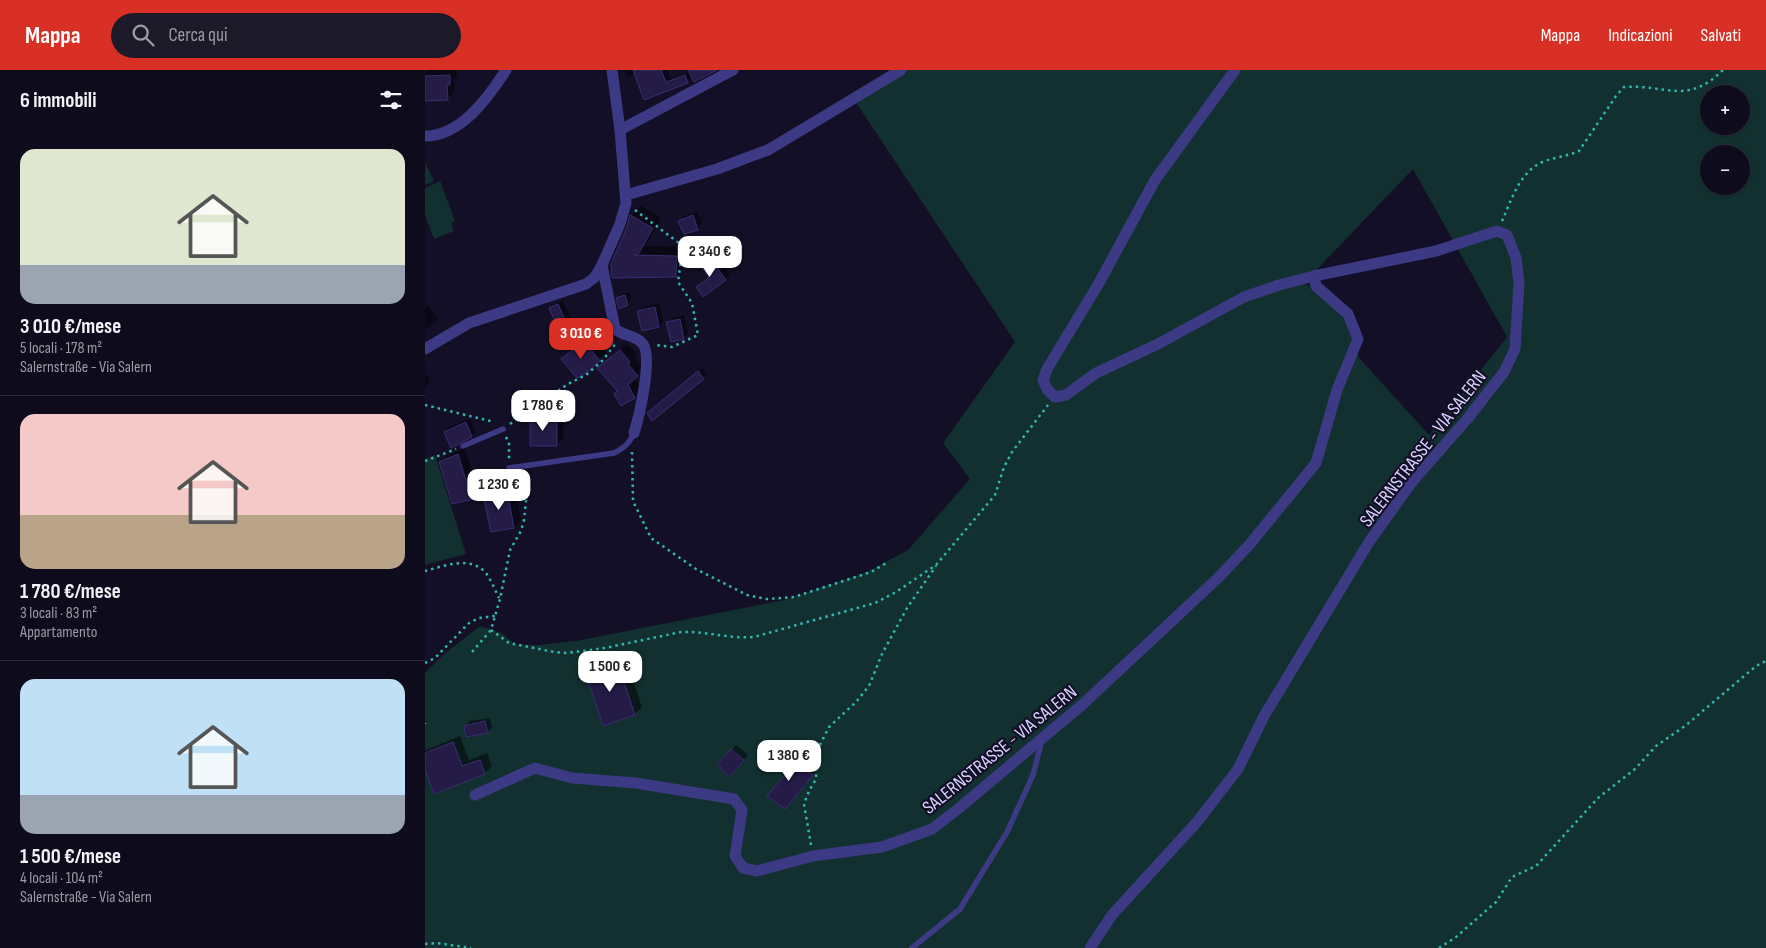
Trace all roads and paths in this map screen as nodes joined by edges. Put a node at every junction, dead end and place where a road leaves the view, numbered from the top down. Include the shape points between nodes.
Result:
1 (506, 70) edge
2 (612, 70) edge
3 (733, 70) edge
4 (901, 70) edge
5 (1235, 70) edge
6 (1723, 70) edge
7 (620, 130) junction
8 (425, 136) edge
9 (626, 199) junction
10 (1497, 231) junction
11 (602, 265) junction
12 (1314, 276) junction
13 (586, 284) junction
14 (607, 290) junction
15 (623, 334) junction
16 (644, 345) junction
17 (425, 350) edge
18 (1055, 396) junction
19 (425, 405) edge
20 (503, 429) junction
21 (634, 433) junction
22 (463, 446) joint
23 (425, 462) edge
24 (523, 466) junction
25 (509, 468) joint
26 (889, 562) dead end
27 (936, 565) junction
28 (425, 571) edge
29 (500, 599) junction
30 (495, 616) junction
31 (491, 630) junction
32 (472, 652) dead end
33 (1766, 661) edge
34 (425, 663) edge
35 (1043, 738) junction
36 (475, 795) dead end
37 (813, 856) junction
38 (425, 944) edge
39 (471, 948) edge
40 (912, 948) edge
41 (1090, 948) edge
42 (1439, 948) edge

1 - 8 street via 471,115 445,133
2 - 7 street
3 - 7 street
4 - 9 street via 768,150
5 - 18 street via 1155,180 1047,369 1043,380 1047,390
6 - 10 path via 1711,82 1683,92 1636,86 1624,88 1579,151 1542,162 1529,170
7 - 9 street
9 - 11 street via 620,224
9 - 16 path via 683,246 679,282 692,303 698,335 673,347
10 - 12 street via 1436,251
10 - 41 street, SALERNSTRASSE - VIA SALERN via 1507,236 1516,258 1519,283 1515,349 1504,372 1412,482 1369,542 1264,716 1238,769 1197,822 1112,915
11 - 13 street
11 - 14 street
12 - 18 street via 1244,297 1096,373 1066,395
12 - 35 street, SALERNSTRASSE - VIA SALERN via 1316,286 1348,314 1358,339 1337,390 1316,463 1251,544 1219,577
13 - 14 street
13 - 17 street via 469,322
14 - 15 street via 613,324
15 - 16 street
15 - 20 path via 587,375 568,384
16 - 21 street via 645,378
18 - 27 path via 1011,452 995,495
19 - 20 path via 495,423
20 - 22 lane
20 - 25 path via 509,443
21 - 24 lane via 624,448 614,453
21 - 26 path via 633,501 651,538 696,569 747,595 767,599 794,597 871,572
22 - 23 path
24 - 25 lane
24 - 29 path via 524,520 510,550
27 - 31 path via 875,603 754,637 692,631 567,653 509,643
27 - 37 path via 907,608 869,686 829,727 817,751 816,778 804,804
28 - 29 path via 455,563 477,566 485,573
29 - 30 path
30 - 31 path
30 - 34 path via 469,623 435,658
31 - 32 path
33 - 42 path via 1656,746 1635,770 1598,798 1536,866 1512,877 1496,902
35 - 37 street, SALERNSTRASSE - VIA SALERN via 931,829 881,847
35 - 40 lane via 1033,775 1007,832 960,909
36 - 37 street, SALERNSTRASSE - VIA SALERN via 535,768 572,778 636,783 733,799 742,810 735,856 743,868 757,871
38 - 39 path

